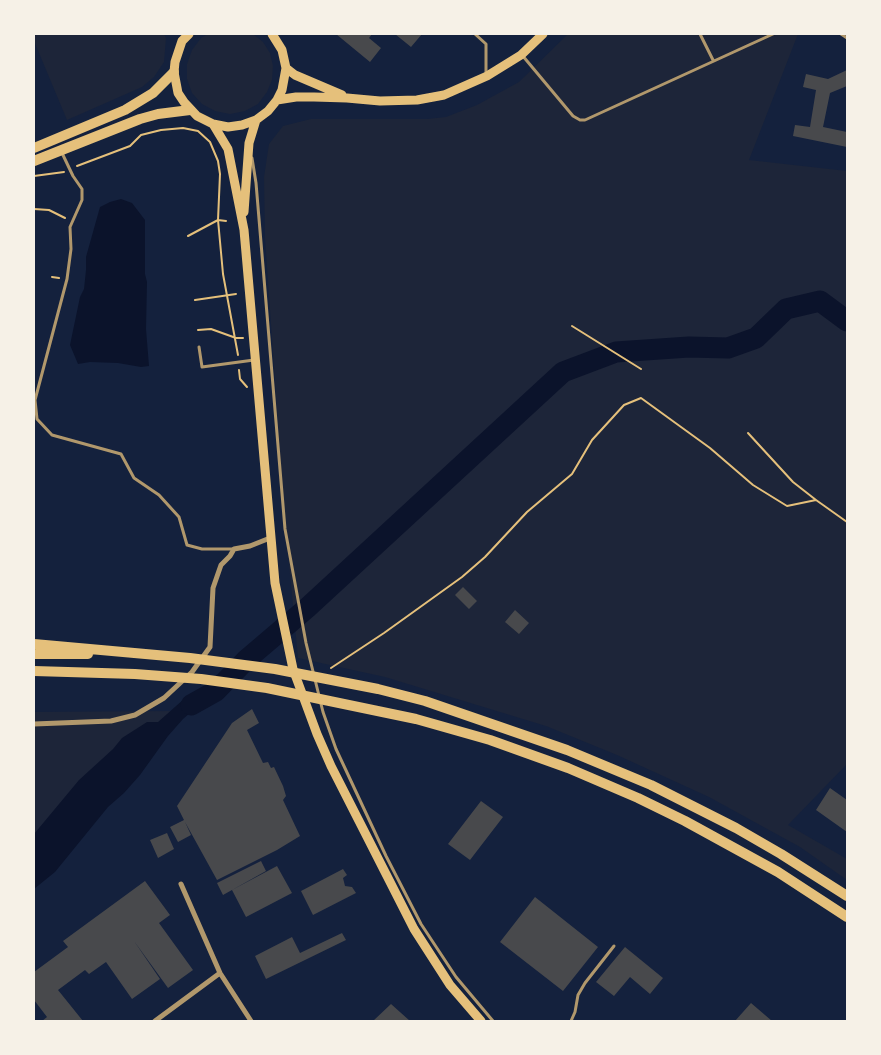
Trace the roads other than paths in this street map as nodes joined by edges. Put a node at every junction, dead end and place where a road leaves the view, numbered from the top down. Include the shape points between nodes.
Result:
1 (189, 34) edge
2 (272, 34) edge
3 (475, 34) edge
4 (543, 34) edge
5 (700, 34) edge
6 (773, 34) edge
7 (841, 34) edge
8 (181, 38) edge
9 (847, 38) edge
10 (522, 55) junction
11 (713, 60) junction
12 (286, 68) junction
13 (174, 72) junction
14 (487, 76) junction
15 (347, 98) junction
16 (278, 100) junction
17 (190, 110) junction
18 (256, 120) junction
19 (213, 124) junction
20 (249, 143) junction
21 (34, 148) edge
22 (61, 150) junction
23 (34, 161) edge
24 (244, 230) junction
25 (200, 348) dead end
26 (255, 360) junction
27 (270, 538) junction
28 (234, 549) junction
29 (34, 644) edge
30 (34, 654) edge
31 (141, 654) junction
32 (34, 671) edge
33 (34, 724) edge
34 (181, 884) dead end
35 (847, 896) edge
36 (847, 917) edge
37 (614, 946) dead end
38 (220, 973) junction
39 (155, 1021) edge
40 (251, 1021) edge
41 (481, 1021) edge
42 (493, 1021) edge
43 (571, 1021) edge

1 - 8 main road
2 - 12 main road via 282,50
3 - 14 lane via 486,44
4 - 10 main road
5 - 11 lane
6 - 11 lane
7 - 9 lane
8 - 13 main road
10 - 11 lane via 573,116 580,120
10 - 14 main road
12 - 15 main road
12 - 16 main road
13 - 17 main road via 178,93
13 - 21 highway via 152,93 125,110
14 - 15 main road via 444,95 417,100
15 - 16 main road via 296,96
16 - 18 main road
17 - 19 main road
17 - 22 highway via 140,119
18 - 19 main road via 228,127
18 - 20 main road
19 - 24 main road via 228,149
20 - 24 main road
20 - 42 lane via 256,183 285,529 306,643 323,712 336,749 421,924 456,977
22 - 23 highway
22 - 28 lane via 82,189 82,200 70,227 71,250 66,279 35,400 37,419 52,435 122,454 134,478 159,494 179,517 187,545 202,549
24 - 26 main road
25 - 26 lane via 202,367
26 - 27 main road
27 - 28 street
27 - 41 main road via 278,599 293,669 317,734 414,929 450,985
28 - 33 street via 221,565 213,588 210,647 192,672 164,698 135,715 111,721
29 - 31 highway
30 - 31 highway
31 - 35 highway via 275,669 378,689 474,717 568,750 689,804 781,854
32 - 36 highway via 135,674 267,688 416,719 490,740 568,768 685,821 778,872
34 - 38 street
37 - 43 lane via 578,995
38 - 39 street
38 - 40 street

